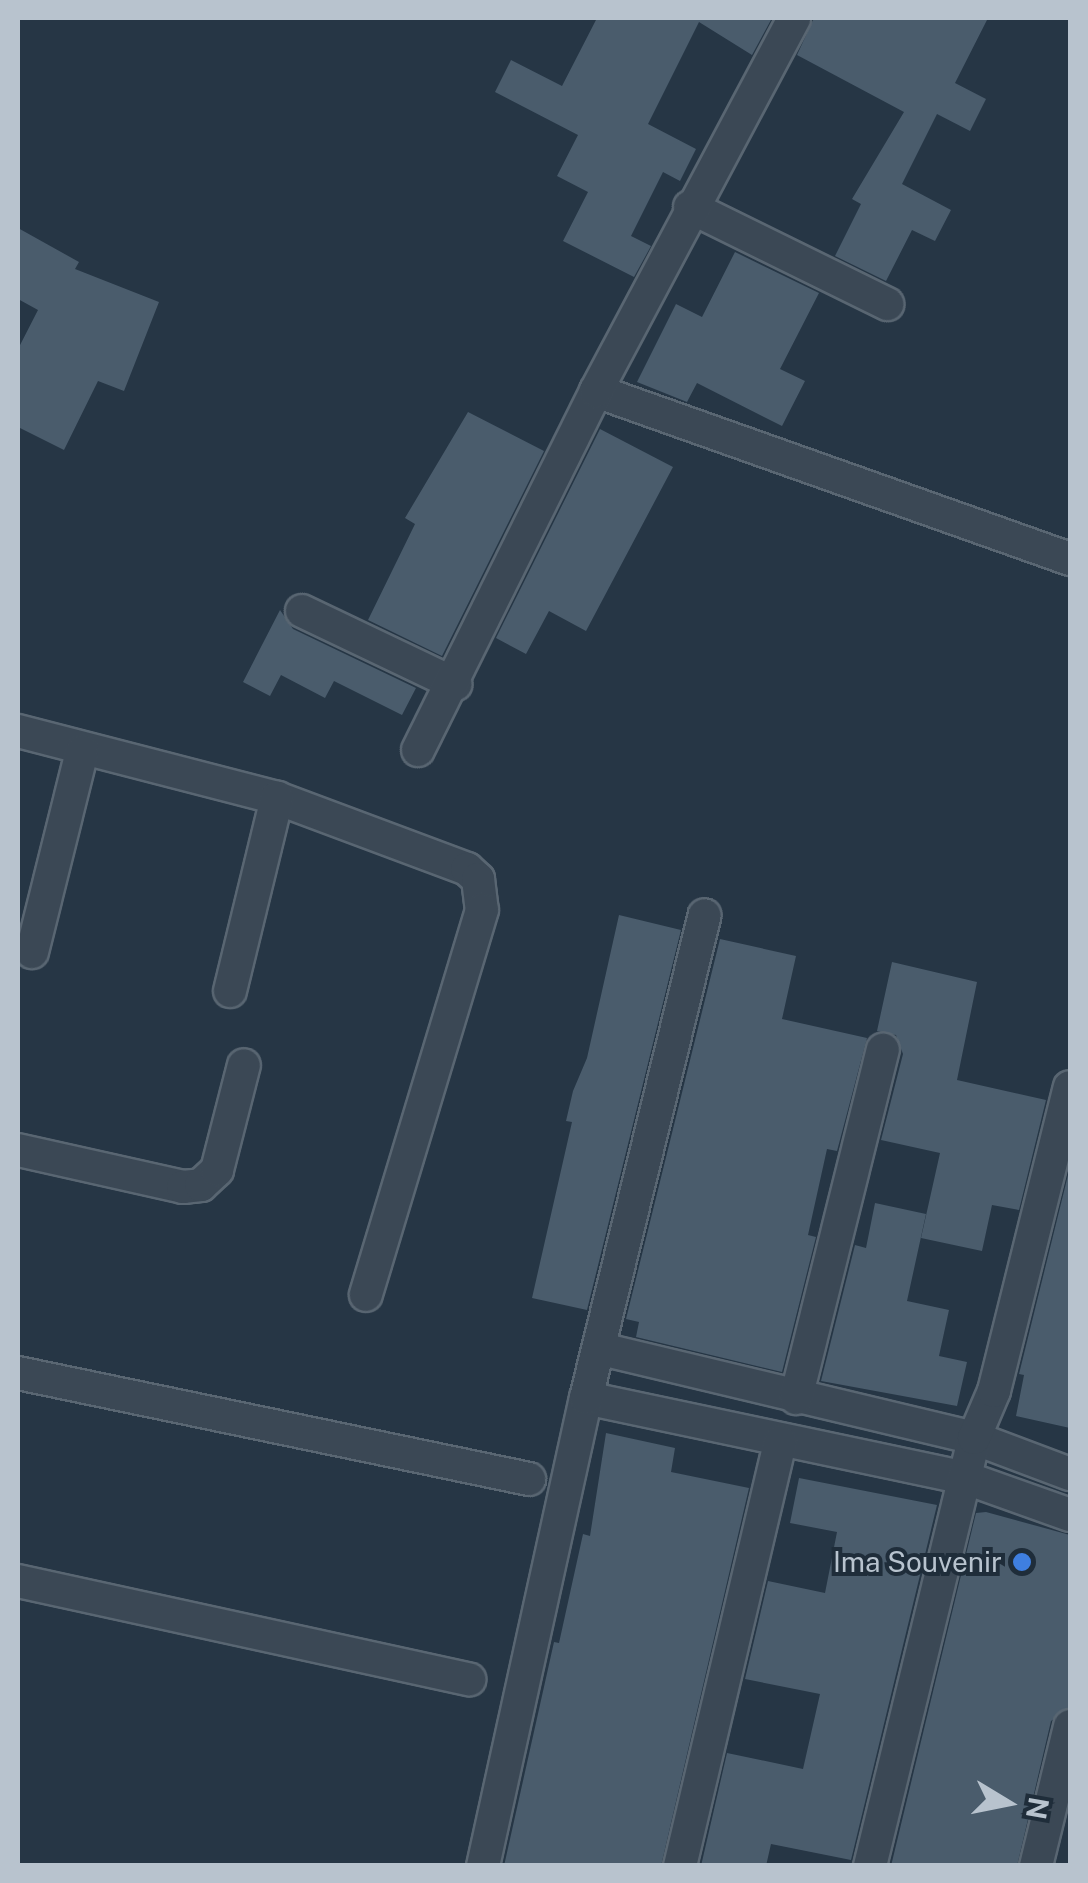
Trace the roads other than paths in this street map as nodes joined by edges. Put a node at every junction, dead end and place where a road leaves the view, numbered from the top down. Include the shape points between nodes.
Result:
1 (794, 18) edge
2 (690, 208) junction
3 (888, 304) dead end
4 (596, 391) junction
5 (1070, 558) edge
6 (302, 612) dead end
7 (455, 684) junction
8 (18, 731) edge
9 (418, 750) dead end
10 (82, 751) junction
11 (277, 798) junction
12 (705, 915) dead end
13 (32, 952) dead end
14 (230, 991) dead end
15 (883, 1050) dead end
16 (244, 1065) dead end
17 (1070, 1087) edge
18 (18, 1150) edge
19 (366, 1296) dead end
20 (602, 1349) junction
21 (18, 1373) edge
22 (586, 1398) junction
23 (796, 1398) junction
24 (974, 1438) junction
25 (780, 1442) junction
26 (1070, 1474) edge
27 (966, 1478) junction
28 (529, 1479) dead end
29 (1070, 1515) edge
30 (18, 1581) edge
31 (469, 1679) dead end
32 (1070, 1726) edge
33 (483, 1866) edge
34 (680, 1866) edge
35 (870, 1866) edge
36 (1036, 1866) edge

1 - 2 street
2 - 3 street
2 - 4 street
4 - 5 street
4 - 7 street
6 - 7 street
7 - 9 street
8 - 10 street
10 - 11 street
10 - 13 street
11 - 14 street
11 - 19 street via 467,869 485,895
12 - 20 street
15 - 23 street
16 - 18 street via 216,1170 201,1184 183,1187
17 - 24 street via 994,1391
20 - 22 street
20 - 23 street
21 - 28 street
22 - 25 street
22 - 33 street
23 - 24 street
24 - 26 street
24 - 27 street
25 - 27 street
25 - 34 street
27 - 29 street
27 - 35 street
30 - 31 street
32 - 36 street

